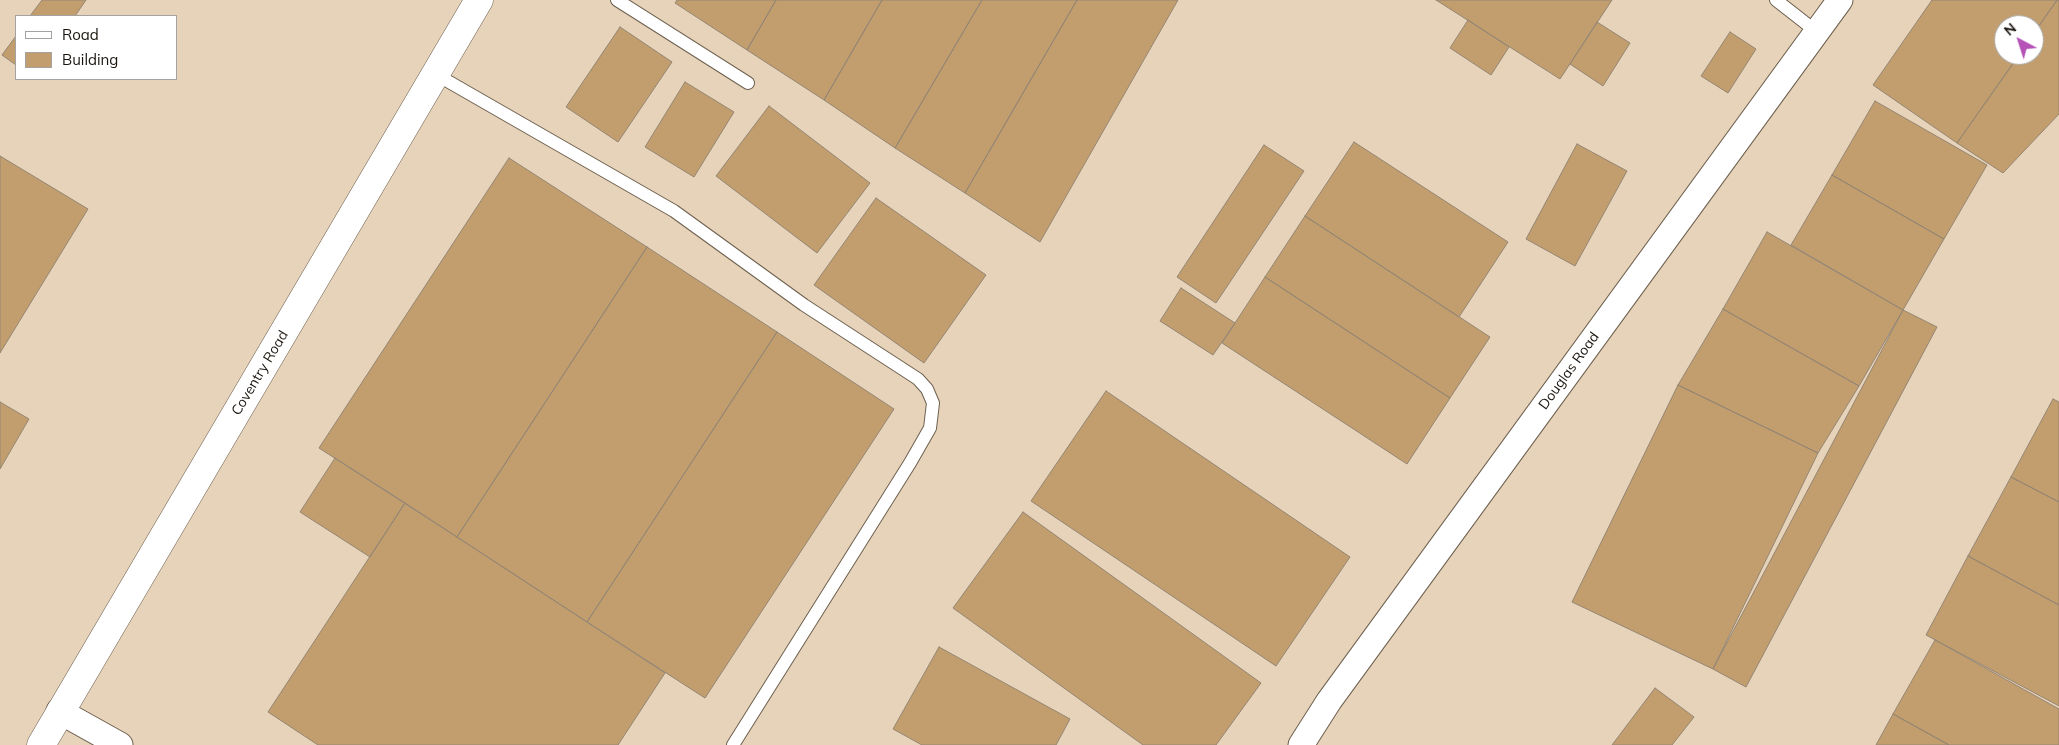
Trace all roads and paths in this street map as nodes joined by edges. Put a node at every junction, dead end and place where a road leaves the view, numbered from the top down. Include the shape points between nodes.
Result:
1 (479, 0) edge
2 (617, 0) edge
3 (1776, 0) edge
4 (1840, 0) edge
5 (1817, 32) junction
6 (437, 75) junction
7 (748, 83) dead end
8 (60, 711) junction
9 (41, 745) edge
10 (120, 745) edge
11 (733, 745) edge
12 (1301, 745) edge

1 - 6 street, Coventry Road
2 - 7 lane
3 - 5 lane
4 - 5 street, Douglas Road
5 - 12 street, Douglas Road via 1329,701
6 - 8 street, Coventry Road
6 - 11 lane via 674,211 804,305 918,379 933,402 930,428 910,463
8 - 9 street, Coventry Road
8 - 10 street

